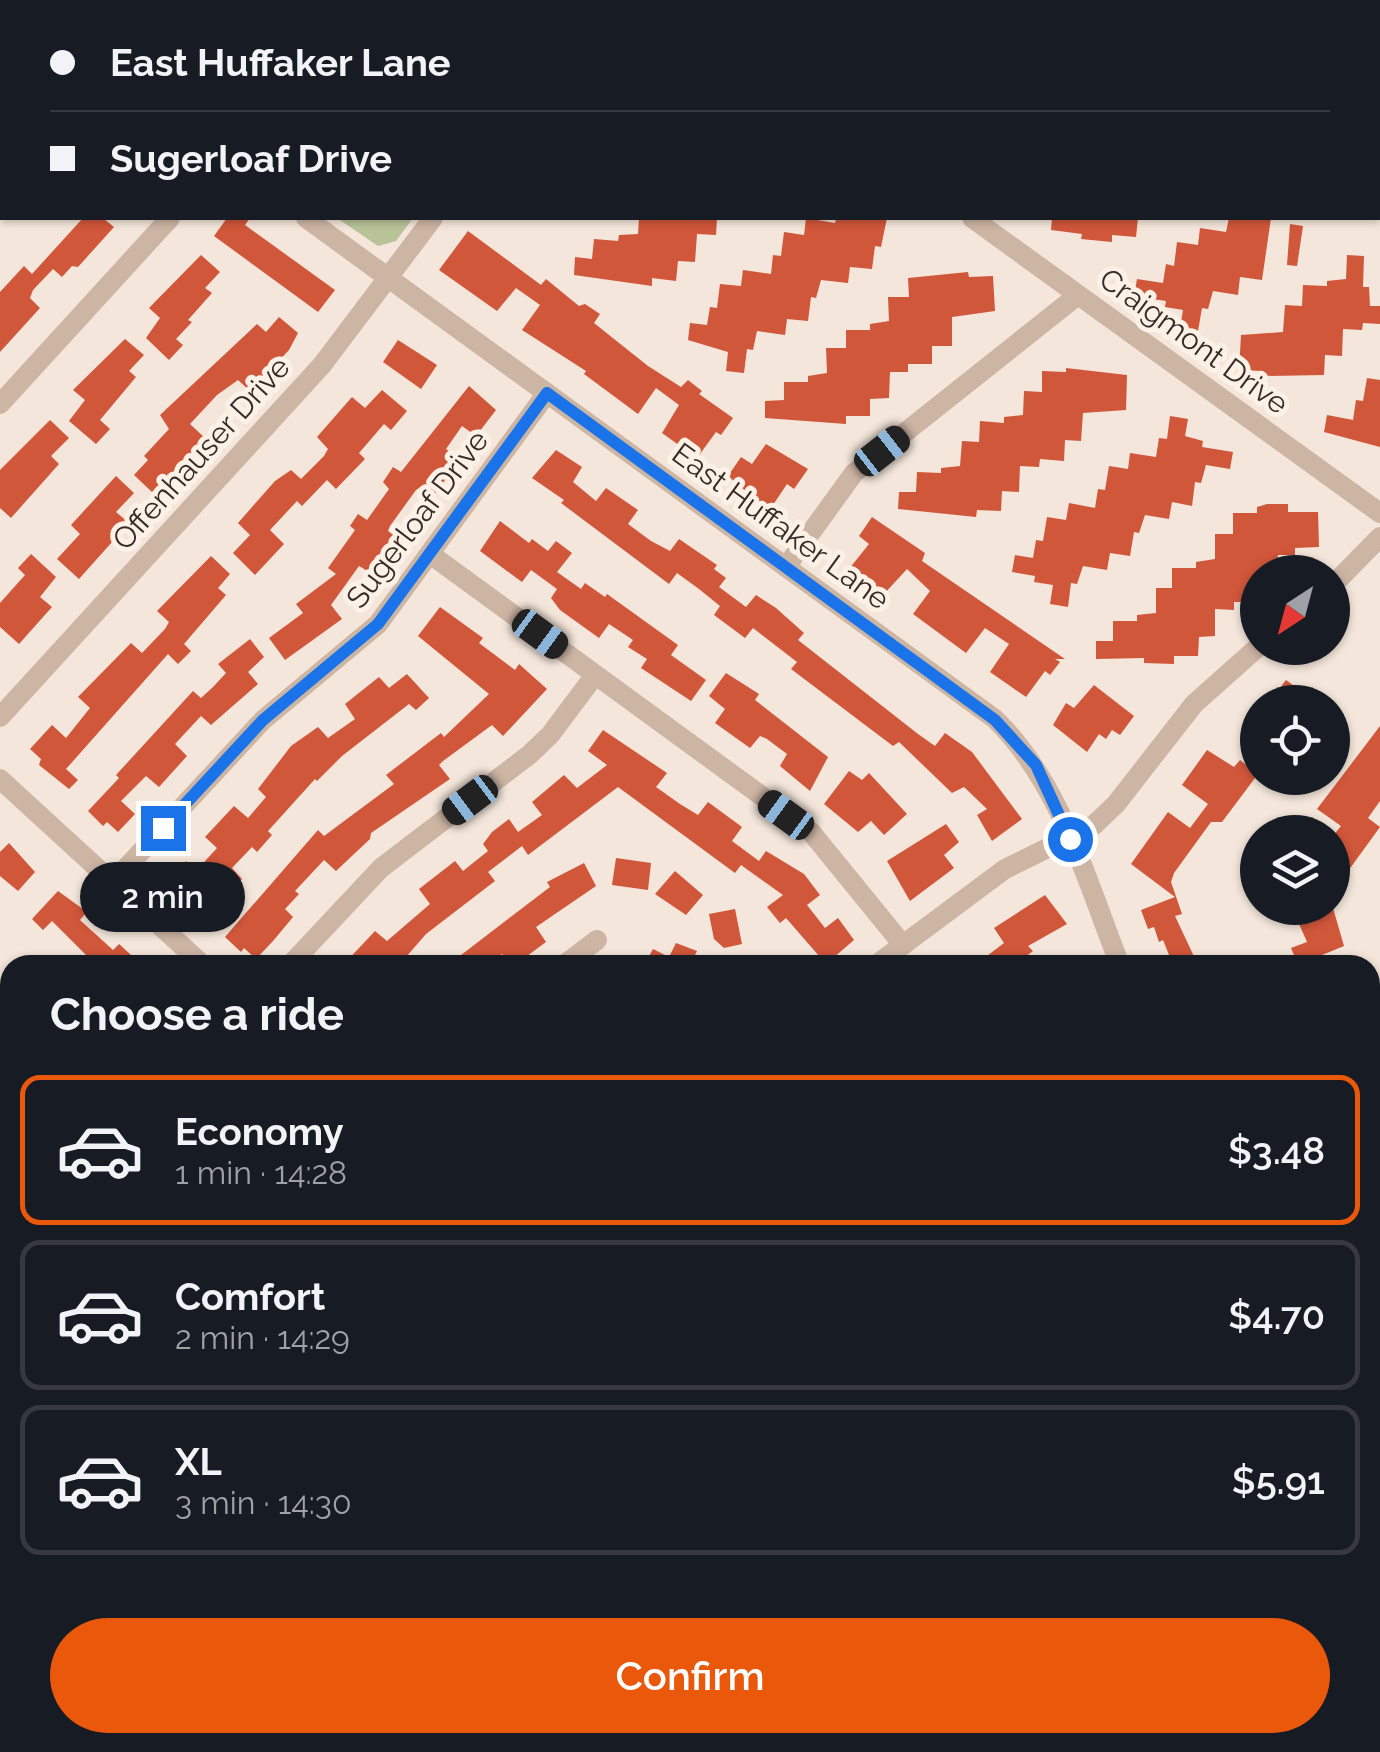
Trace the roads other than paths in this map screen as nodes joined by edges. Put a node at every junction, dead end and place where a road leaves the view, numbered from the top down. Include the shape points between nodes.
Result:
1 (168, 220) edge
2 (309, 220) edge
3 (432, 220) edge
4 (975, 220) edge
5 (389, 278) junction
6 (1078, 295) junction
7 (547, 393) junction
8 (0, 404) edge
9 (1380, 513) edge
10 (1380, 537) edge
11 (430, 554) junction
12 (786, 567) junction
13 (1350, 568) edge
14 (1240, 663) edge
15 (595, 674) junction
16 (0, 717) edge
17 (0, 779) edge
18 (1070, 839) junction
19 (113, 882) junction
20 (597, 940) dead end
21 (903, 945) junction
22 (192, 955) edge
23 (299, 955) edge
24 (577, 955) edge
25 (890, 955) edge
26 (1116, 955) edge

1 - 8 street
2 - 5 street, East Huffaker Lane
3 - 5 street, Offenhauser Drive
4 - 6 street, Craigmont Drive
5 - 7 street, East Huffaker Lane
5 - 16 street, Offenhauser Drive via 322,365
6 - 9 street, Craigmont Drive
6 - 12 street via 854,473
7 - 11 street, Sugerloaf Drive
7 - 12 street, East Huffaker Lane
10 - 13 street
11 - 15 street
11 - 19 street, Sugerloaf Drive via 360,643 263,720
12 - 18 street, East Huffaker Lane via 995,720 1036,765
14 - 18 street via 1194,704 1106,815
15 - 21 street via 811,832
15 - 23 street via 540,745 381,868
17 - 19 street
18 - 21 street via 1004,868
18 - 26 street, East Huffaker Lane
19 - 22 street
20 - 24 street
21 - 25 street

